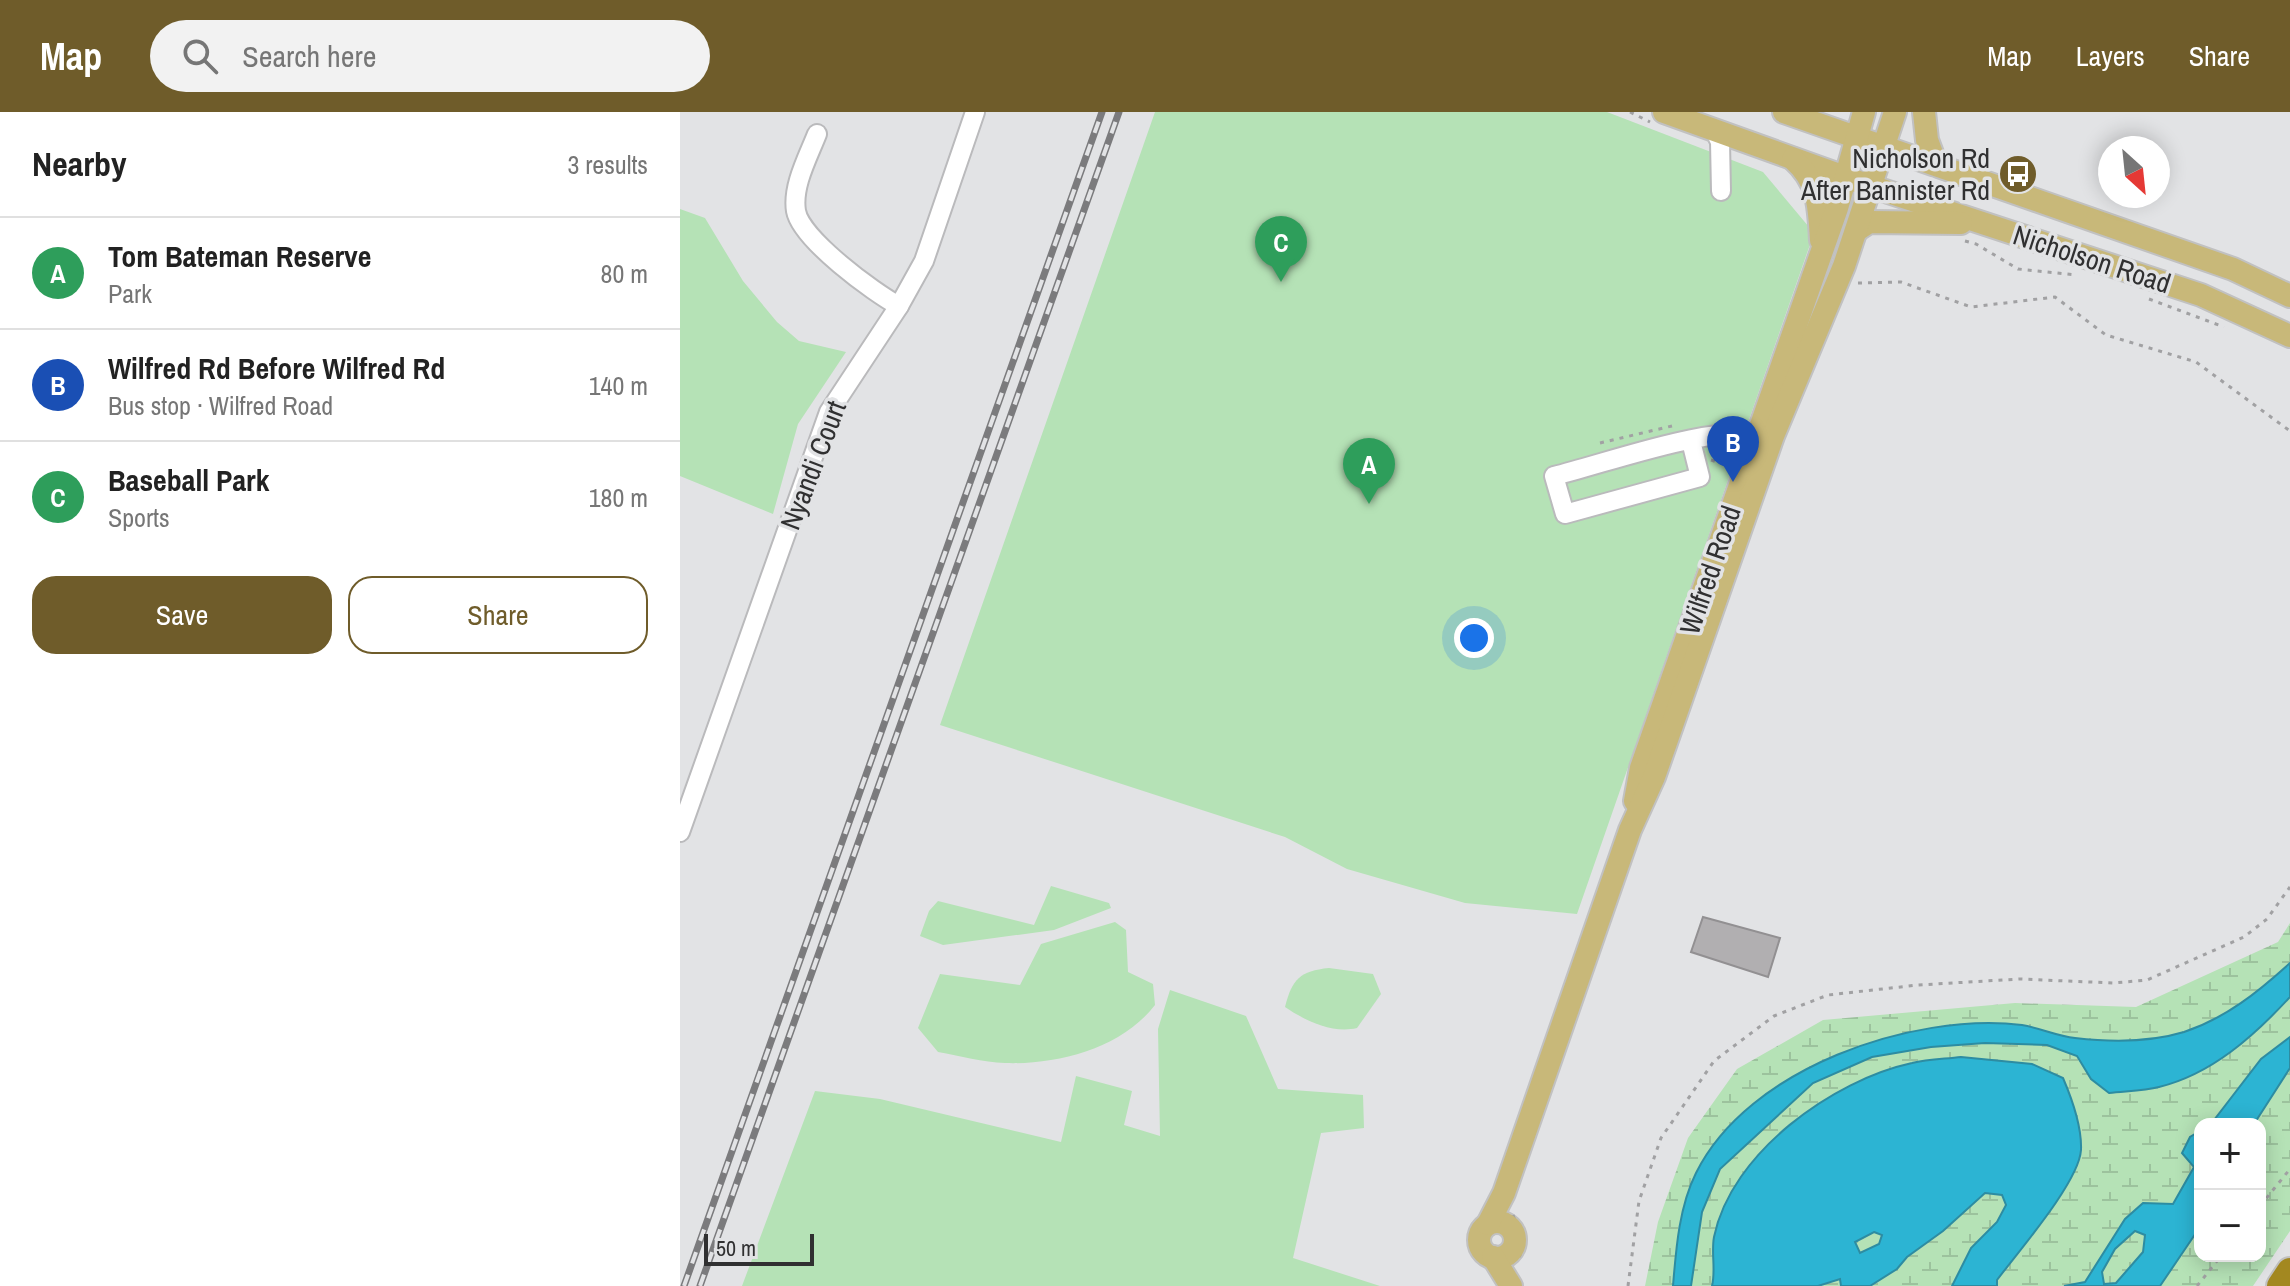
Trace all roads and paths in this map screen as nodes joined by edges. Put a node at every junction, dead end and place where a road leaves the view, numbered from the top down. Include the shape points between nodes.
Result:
1 (975, 112) edge
2 (1664, 112) edge
3 (1784, 112) edge
4 (1864, 112) edge
5 (1895, 112) edge
6 (1924, 112) edge
7 (1714, 129) junction
8 (817, 134) dead end
9 (1856, 138) junction
10 (1881, 147) junction
11 (1789, 156) junction
12 (1936, 164) junction
13 (1845, 177) junction
14 (1870, 186) junction
15 (1721, 191) dead end
16 (1984, 224) junction
17 (1857, 230) junction
18 (1955, 239) dead end
19 (1822, 249) junction
20 (2082, 277) dead end
21 (1847, 279) dead end
22 (2290, 296) edge
23 (2148, 298) dead end
24 (899, 306) junction
25 (2227, 328) dead end
26 (2290, 336) edge
27 (2290, 431) edge
28 (1766, 434) junction
29 (1691, 441) junction
30 (1710, 460) dead end
31 (1737, 470) dead end
32 (680, 832) edge
33 (2289, 890) edge
34 (2290, 1169) edge
35 (2266, 1199) edge
36 (2216, 1262) edge
37 (2290, 1271) edge
38 (1511, 1286) edge
39 (1628, 1286) edge
40 (2197, 1286) edge
41 (2280, 1286) edge

1 - 24 street, Nyandi Court via 924,261
2 - 7 main road, Nicholson Road
3 - 9 main road, Nicholson Road
4 - 9 main road, Wilfred Road
5 - 10 main road, Wilfred Road
6 - 12 main road
7 - 11 main road, Nicholson Road
7 - 15 street via 1720,142
8 - 24 street via 797,189 796,213 809,234
9 - 10 main road, Nicholson Road
9 - 13 main road, Wilfred Road
10 - 12 main road, Nicholson Road
10 - 14 main road, Wilfred Road
11 - 13 main road, Nicholson Road
11 - 19 main road via 1813,180
12 - 22 main road, Nicholson Road via 2233,269
13 - 14 main road, Nicholson Road
13 - 19 main road, Wilfred Road
14 - 16 main road, Nicholson Road
14 - 17 main road, Wilfred Road
16 - 17 main road via 1869,222
16 - 26 main road, Nicholson Road via 2201,295
17 - 28 main road, Wilfred Road
18 - 20 path via 1976,244 2018,269
19 - 28 main road, Wilfred Road
21 - 27 path via 1901,282 1971,307 2055,297 2106,335 2196,362
23 - 25 path
24 - 32 street, Nyandi Court via 829,412
28 - 29 street via 1734,432
28 - 38 main road, Wilfred Road via 1654,777 1630,830 1504,1193 1497,1224 1514,1239 1500,1256
29 - 29 street via 1554,476 1565,514 1700,477
30 - 31 path
33 - 39 path via 2267,919 2244,937 2147,980 1918,985 1828,995 1774,1016 1714,1061 1661,1138 1639,1201
34 - 35 path
36 - 40 path
37 - 41 highway

